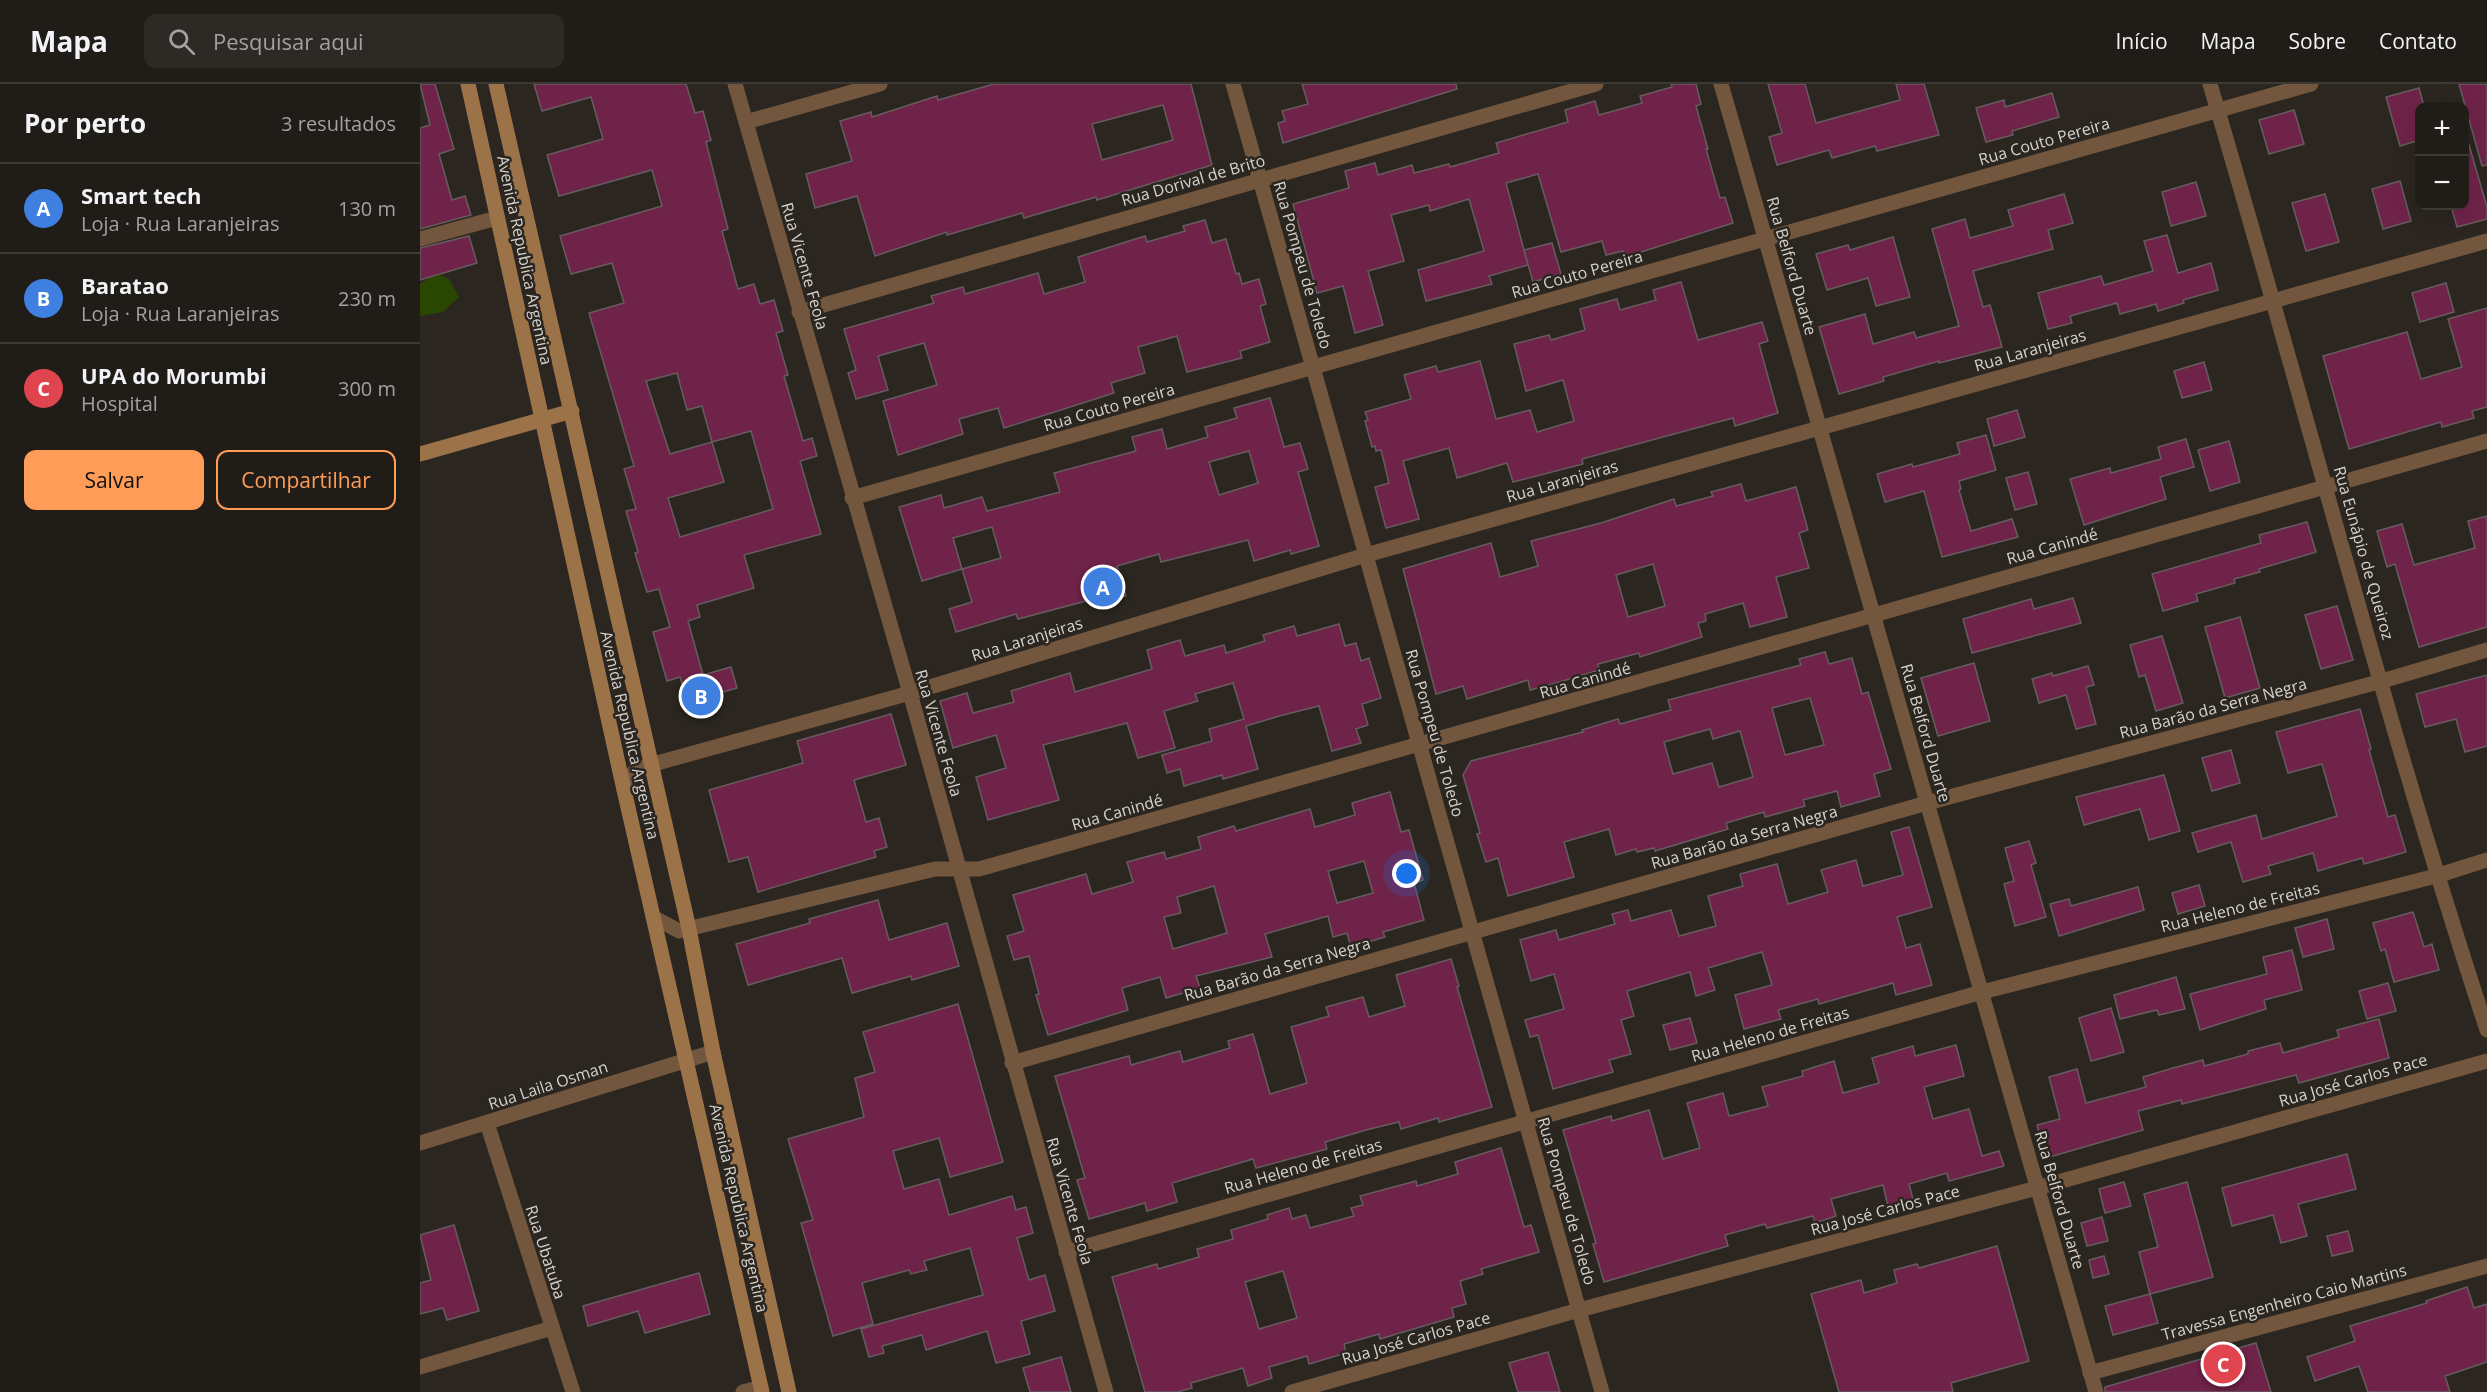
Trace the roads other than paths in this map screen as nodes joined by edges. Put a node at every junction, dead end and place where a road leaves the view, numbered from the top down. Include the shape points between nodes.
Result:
1 (468, 84) edge
2 (496, 84) edge
3 (735, 84) edge
4 (880, 84) edge
5 (1233, 84) edge
6 (1596, 84) edge
7 (1722, 84) edge
8 (2210, 84) edge
9 (2311, 84) edge
10 (2218, 110) junction
11 (746, 122) junction
12 (1260, 180) junction
13 (497, 218) junction
14 (420, 239) edge
15 (1766, 240) junction
16 (2487, 241) edge
17 (2274, 301) junction
18 (799, 312) junction
19 (1313, 368) junction
20 (572, 411) junction
21 (541, 418) junction
22 (1820, 428) junction
23 (2487, 441) edge
24 (420, 454) edge
25 (2325, 487) junction
26 (852, 498) junction
27 (1366, 555) junction
28 (1874, 616) junction
29 (2487, 650) edge
30 (2382, 681) junction
31 (910, 693) junction
32 (1420, 746) junction
33 (650, 765) junction
34 (624, 790) junction
35 (1927, 803) junction
36 (2487, 860) edge
37 (958, 868) junction
38 (2436, 876) junction
39 (653, 916) junction
40 (689, 929) junction
41 (1472, 932) junction
42 (1982, 992) junction
43 (2487, 1030) edge
44 (713, 1052) junction
45 (686, 1060) junction
46 (2487, 1061) edge
47 (1012, 1063) junction
48 (1526, 1122) junction
49 (486, 1123) junction
50 (420, 1143) edge
51 (2037, 1188) junction
52 (1066, 1252) junction
53 (2487, 1266) edge
54 (1579, 1310) junction
55 (552, 1328) junction
56 (420, 1367) edge
57 (2090, 1373) junction
58 (762, 1389) edge
59 (573, 1392) edge
60 (743, 1392) edge
61 (789, 1392) edge
62 (1106, 1392) edge
63 (1292, 1392) edge
64 (1602, 1392) edge
65 (2096, 1392) edge

1 - 13 main road, Avenida Republica Argentina
2 - 20 main road, Avenida Republica Argentina
3 - 11 street, Rua Vicente Feola
4 - 11 street
5 - 12 street, Rua Pompeu de Toledo
6 - 12 street, Rua Dorival de Brito
7 - 15 street, Rua Belford Duarte
8 - 10 street, Rua Eunápio de Queiroz
9 - 10 street, Rua Couto Pereira
10 - 15 street, Rua Couto Pereira
10 - 17 street, Rua Eunápio de Queiroz
11 - 18 street, Rua Vicente Feola
12 - 18 street, Rua Dorival de Brito
12 - 19 street, Rua Pompeu de Toledo
13 - 14 street
13 - 21 main road, Avenida Republica Argentina
15 - 19 street, Rua Couto Pereira
15 - 22 street, Rua Belford Duarte
16 - 17 street, Rua Laranjeiras
17 - 22 street, Rua Laranjeiras
17 - 25 street, Rua Eunápio de Queiroz
18 - 26 street, Rua Vicente Feola
19 - 26 street, Rua Couto Pereira
19 - 27 street, Rua Pompeu de Toledo
20 - 21 main road
20 - 33 main road, Avenida Republica Argentina
21 - 24 main road
21 - 34 main road, Avenida Republica Argentina
22 - 27 street, Rua Laranjeiras
22 - 28 street, Rua Belford Duarte
23 - 25 street, Rua Canindé
25 - 28 street, Rua Canindé
25 - 30 street, Rua Eunápio de Queiroz
26 - 31 street, Rua Vicente Feola
27 - 31 street, Rua Laranjeiras
27 - 32 street, Rua Pompeu de Toledo
28 - 32 street, Rua Canindé
28 - 35 street, Rua Belford Duarte
29 - 30 street, Rua Barão da Serra Negra
30 - 35 street, Rua Barão da Serra Negra
30 - 38 street, Rua Eunápio de Queiroz
31 - 33 street, Rua Laranjeiras
31 - 37 street, Rua Vicente Feola
32 - 37 street, Rua Canindé via 979,869
32 - 41 street, Rua Pompeu de Toledo
33 - 34 street via 634,772
33 - 40 main road, Avenida Republica Argentina
34 - 39 main road, Avenida Republica Argentina
35 - 41 street, Rua Barão da Serra Negra
35 - 42 street, Rua Belford Duarte
36 - 38 street, Rua Heleno de Freitas
37 - 40 street, Rua Canindé via 935,869
37 - 47 street, Rua Vicente Feola
38 - 42 street, Rua Heleno de Freitas
38 - 43 street, Rua Eunápio de Queiroz
39 - 40 street via 673,929
39 - 45 main road, Avenida Republica Argentina
40 - 44 main road, Avenida Republica Argentina
41 - 47 street, Rua Barão da Serra Negra
41 - 48 street, Rua Pompeu de Toledo
42 - 48 street, Rua Heleno de Freitas
42 - 51 street, Rua Belford Duarte
44 - 45 street, Rua Laila Osman
44 - 61 main road, Avenida Republica Argentina
45 - 49 street, Rua Laila Osman
45 - 58 main road, Avenida Republica Argentina
46 - 51 street, Rua José Carlos Pace
47 - 52 street, Rua Vicente Feola
48 - 52 street, Rua Heleno de Freitas
48 - 54 street, Rua Pompeu de Toledo
49 - 50 street, Rua Laila Osman
49 - 55 street, Rua Ubatuba
51 - 54 street, Rua José Carlos Pace
51 - 57 street, Rua Belford Duarte
52 - 62 street, Rua Vicente Feola
53 - 57 street, Travessa Engenheiro Caio Martins
54 - 63 street, Rua José Carlos Pace
54 - 64 street, Rua Pompeu de Toledo
55 - 56 street
55 - 59 street, Rua Ubatuba
57 - 65 street, Rua Belford Duarte
58 - 60 street

